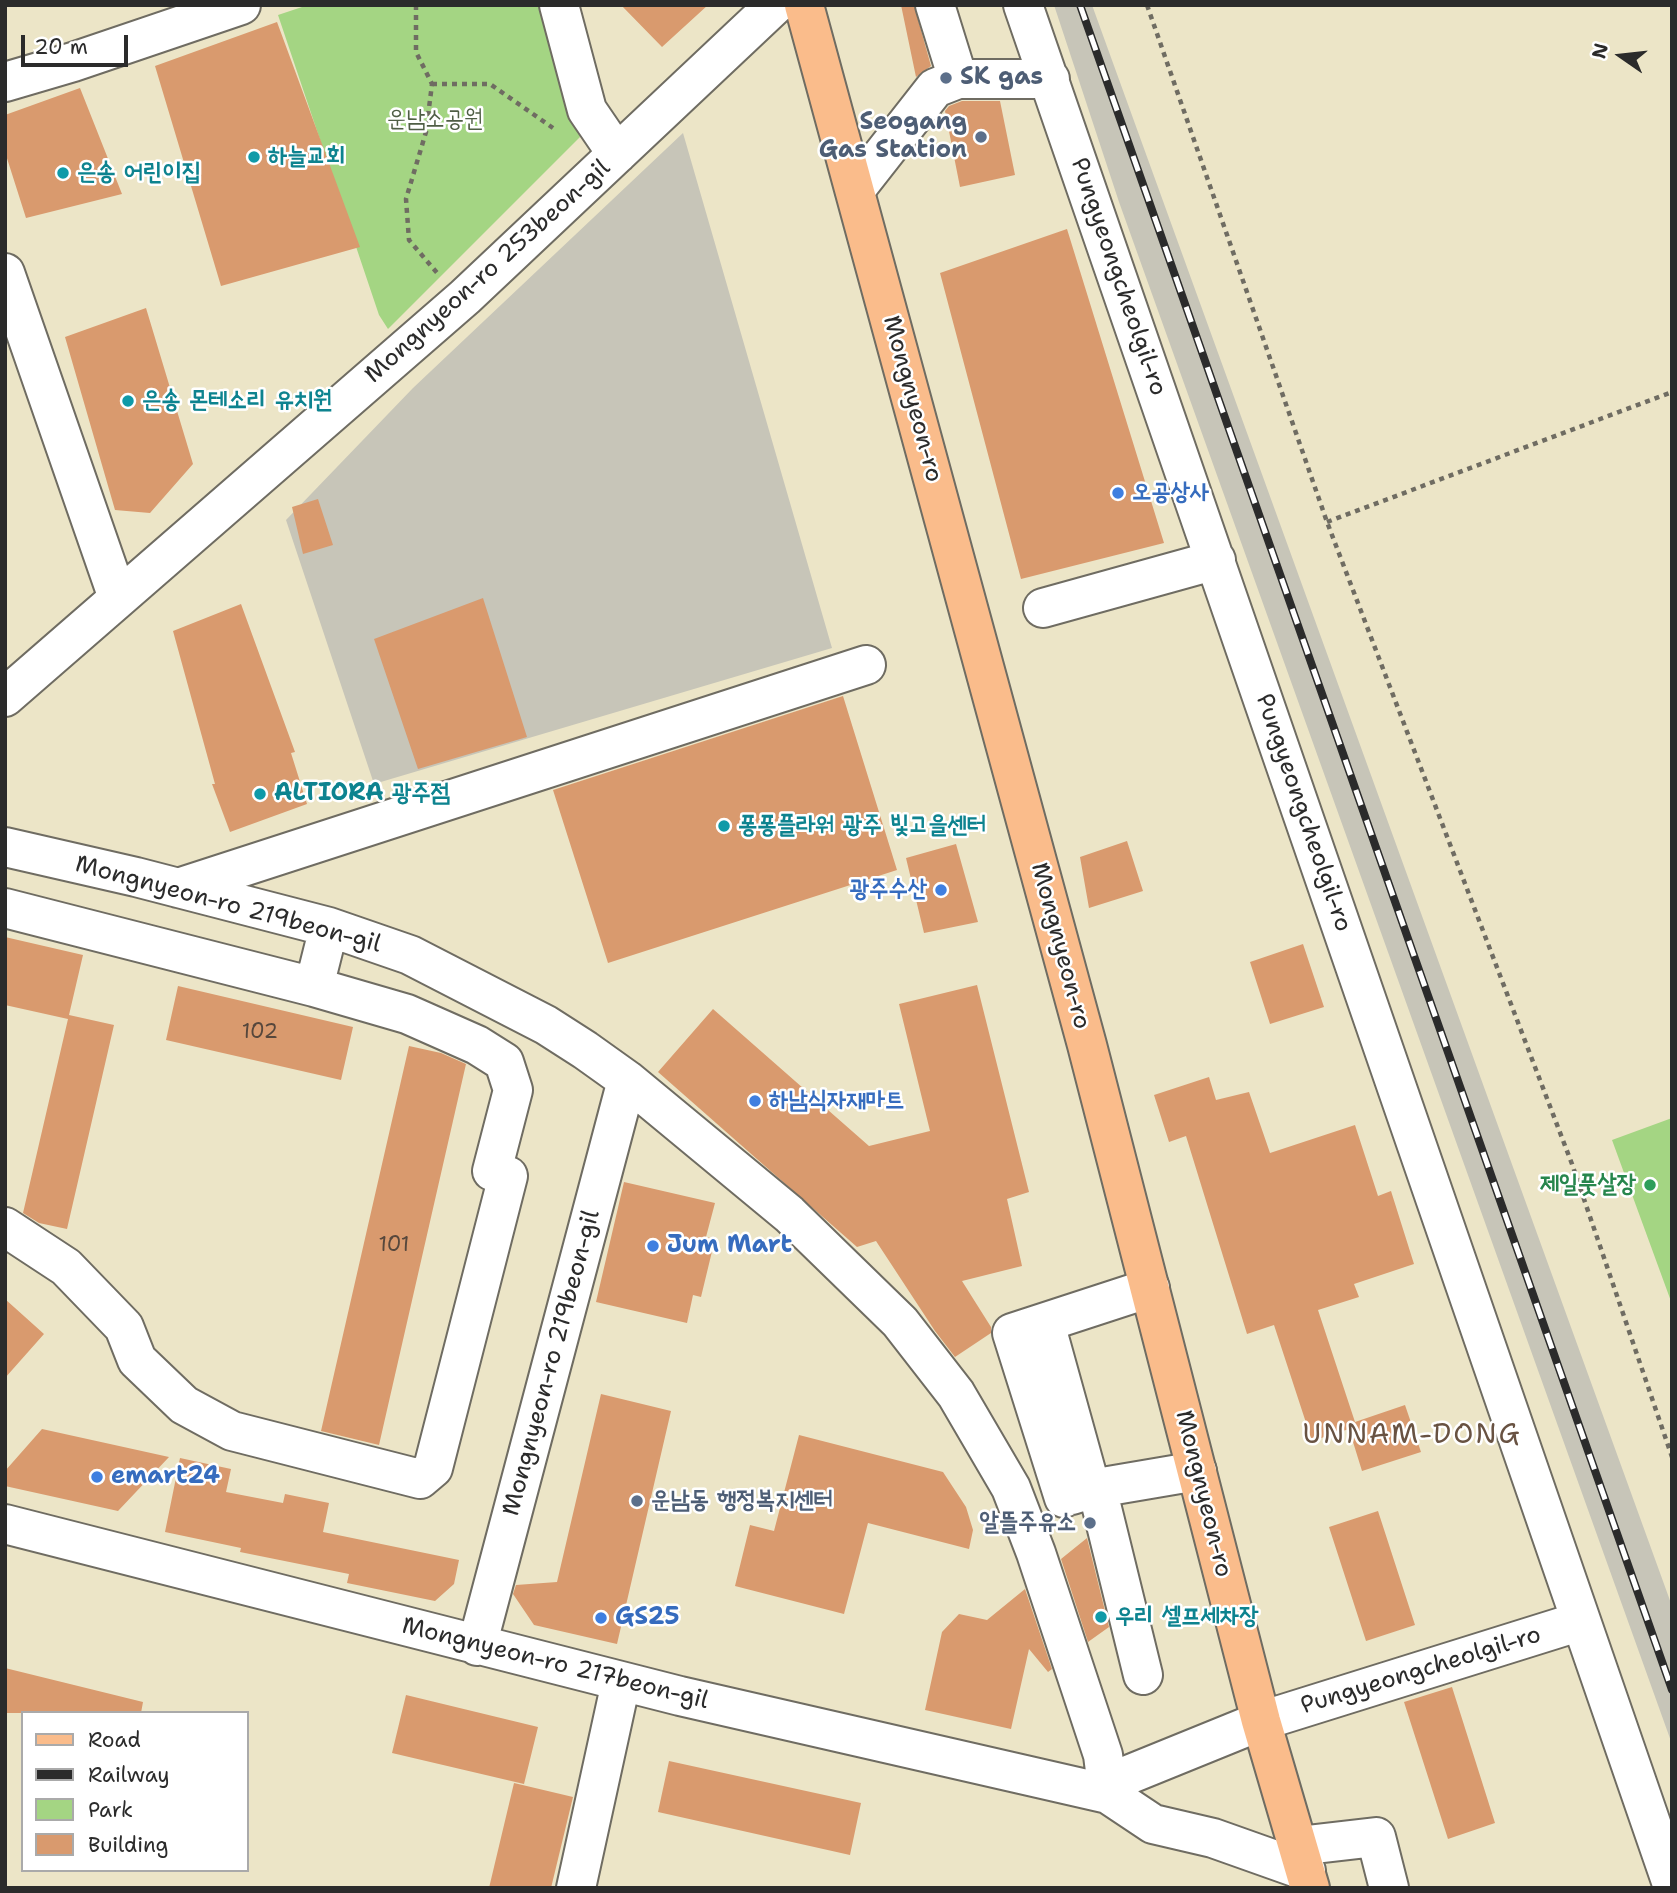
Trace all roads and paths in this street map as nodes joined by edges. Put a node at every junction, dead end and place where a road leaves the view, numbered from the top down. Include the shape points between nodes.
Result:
1 (241, 5) edge
2 (416, 5) edge
3 (559, 5) edge
4 (775, 5) edge
5 (804, 5) edge
6 (910, 5) edge
7 (935, 5) edge
8 (1023, 5) edge
9 (1147, 5) edge
10 (1049, 79) junction
11 (5, 82) edge
12 (432, 84) junction
13 (946, 84) junction
14 (558, 131) dead end
15 (617, 154) junction
16 (855, 190) junction
17 (5, 273) edge
18 (443, 280) dead end
19 (1672, 392) edge
20 (1327, 522) junction
21 (1216, 559) junction
22 (118, 598) junction
23 (1043, 608) dead end
24 (866, 665) dead end
25 (5, 697) edge
26 (5, 847) edge
27 (178, 888) junction
28 (5, 908) edge
29 (329, 927) junction
30 (314, 987) junction
31 (627, 1080) junction
32 (5, 1227) edge
33 (1150, 1288) junction
34 (1672, 1457) edge
35 (1197, 1471) junction
36 (1084, 1491) junction
37 (1021, 1515) junction
38 (5, 1524) edge
39 (1581, 1621) junction
40 (477, 1646) junction
41 (1143, 1675) dead end
42 (621, 1682) junction
43 (1261, 1721) junction
44 (1108, 1794) junction
45 (1305, 1868) edge
46 (1672, 1884) edge
47 (576, 1888) edge
48 (1389, 1888) edge

1 - 11 street
2 - 12 path via 416,52
3 - 15 street via 587,110
4 - 15 street, Mongnyeon-ro 253beon-gil
5 - 16 main road, Mongnyeon-ro
6 - 13 street
7 - 13 street
8 - 10 street, Pungyeongcheolgil-ro
9 - 20 path
10 - 13 street
10 - 21 street, Pungyeongcheolgil-ro
12 - 14 path via 490,83
12 - 18 path via 426,132 406,199 409,240
13 - 16 street
15 - 22 street, Mongnyeon-ro 253beon-gil via 465,297
16 - 33 main road, Mongnyeon-ro
17 - 22 street
19 - 20 path
20 - 34 path via 1572,1164
21 - 23 street
21 - 39 street, Pungyeongcheolgil-ro
22 - 25 street, Mongnyeon-ro 253beon-gil
24 - 27 street
26 - 27 street, Mongnyeon-ro 219beon-gil
27 - 29 street, Mongnyeon-ro 219beon-gil
28 - 30 street
29 - 30 street
29 - 31 street, Mongnyeon-ro 219beon-gil via 410,955 460,979 546,1025
30 - 32 street via 407,1014 477,1045 504,1062 513,1090 492,1171 508,1176 433,1468 420,1479 232,1432 184,1405 137,1360 124,1328 66,1267
31 - 37 street, Mongnyeon-ro 219beon-gil via 789,1214 900,1322 956,1395 1011,1488
31 - 40 street, Mongnyeon-ro 219beon-gil
33 - 35 main road, Mongnyeon-ro
33 - 36 street via 1045,1322
35 - 36 street
35 - 43 main road, Mongnyeon-ro
36 - 37 street
36 - 41 street
37 - 44 street, Mongnyeon-ro 219beon-gil via 1103,1755
38 - 40 street, Mongnyeon-ro 217beon-gil
39 - 43 street, Pungyeongcheolgil-ro
39 - 46 street, Pungyeongcheolgil-ro
40 - 42 street, Mongnyeon-ro 217beon-gil
42 - 44 street, Mongnyeon-ro 217beon-gil
42 - 47 street
43 - 44 street via 1128,1775
43 - 45 main road, Mongnyeon-ro
44 - 45 street, Mongnyeon-ro 217beon-gil via 1153,1824
45 - 48 street via 1376,1837

